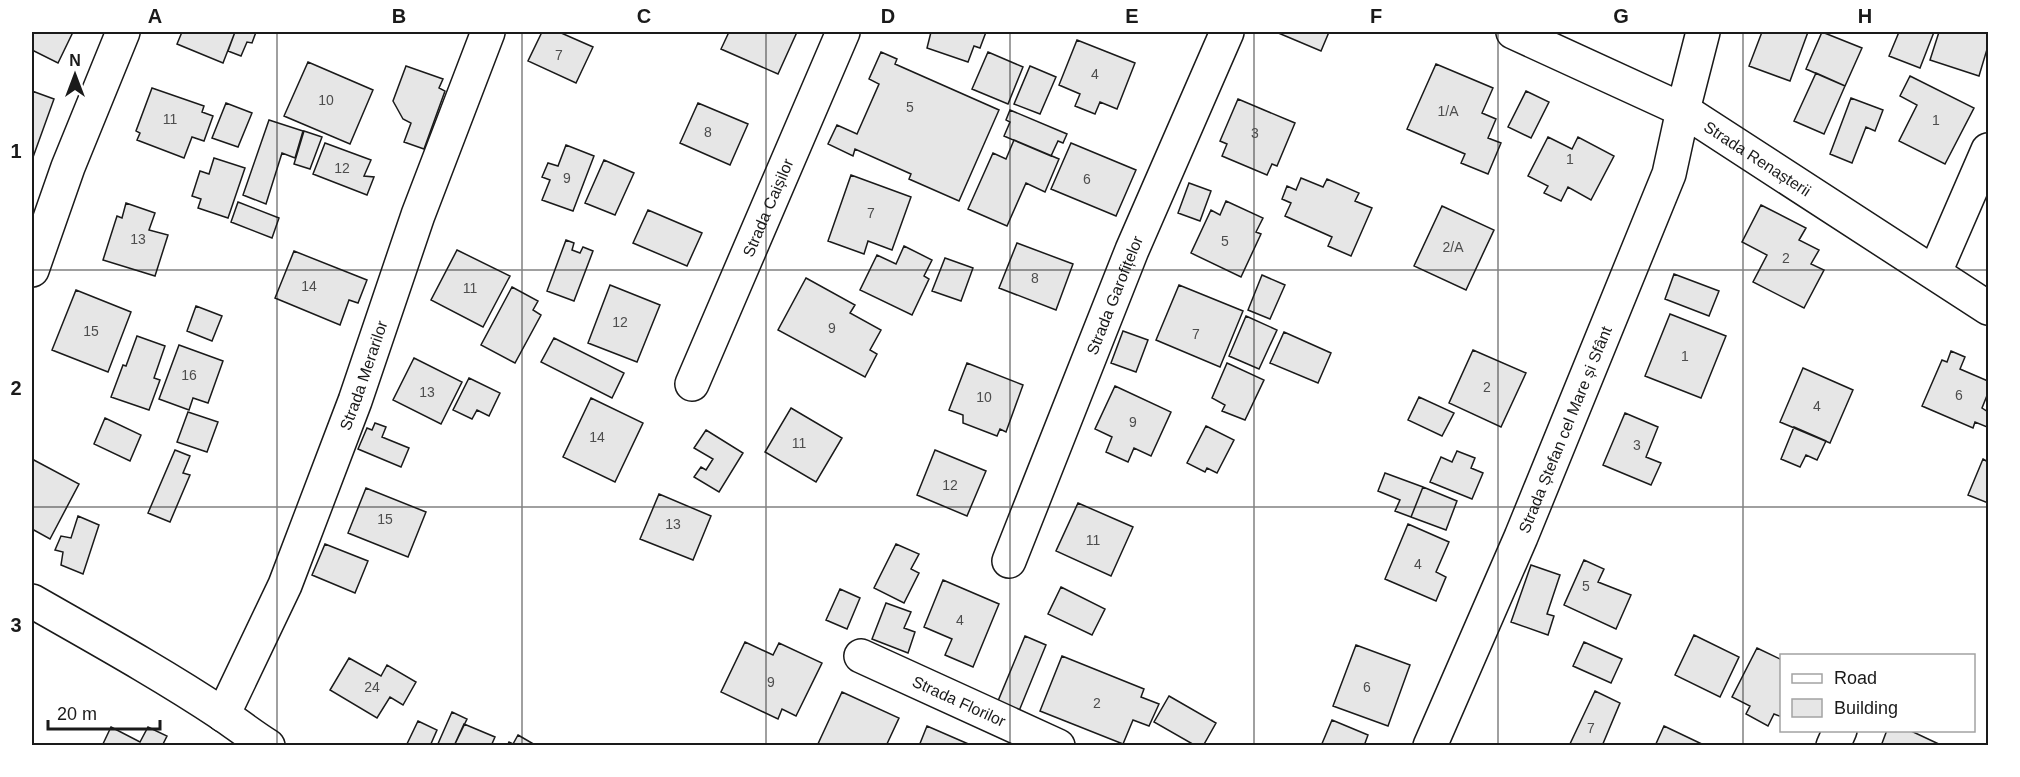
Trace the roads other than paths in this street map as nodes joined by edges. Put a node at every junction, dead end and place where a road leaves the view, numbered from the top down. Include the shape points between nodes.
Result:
1 (123, 32) edge
2 (488, 32) edge
3 (843, 32) edge
4 (1227, 32) edge
5 (1513, 32) edge
6 (1703, 32) edge
7 (1683, 110) junction
8 (1989, 150) edge
9 (32, 270) edge
10 (1935, 272) junction
11 (1989, 308) edge
12 (692, 384) dead end
13 (1009, 561) dead end
14 (32, 601) edge
15 (861, 656) dead end
16 (1839, 732) edge
17 (243, 734) edge
18 (1058, 746) edge
19 (1430, 746) edge
20 (1833, 746) edge

1 - 9 street via 68,167
2 - 17 street, Strada Merarilor via 285,585
3 - 12 street, Strada Caișilor
4 - 13 street, Strada Garofițelor via 1132,250
5 - 7 street, Strada Renașterii
6 - 7 street, Strada Ștefan cel Mare și Sfânt
7 - 10 street, Strada Renașterii
7 - 19 street, Strada Ștefan cel Mare și Sfânt via 1669,174 1521,537
8 - 10 street
10 - 11 street, Strada Renașterii
14 - 17 street via 92,635
15 - 18 street, Strada Florilor
16 - 20 street

